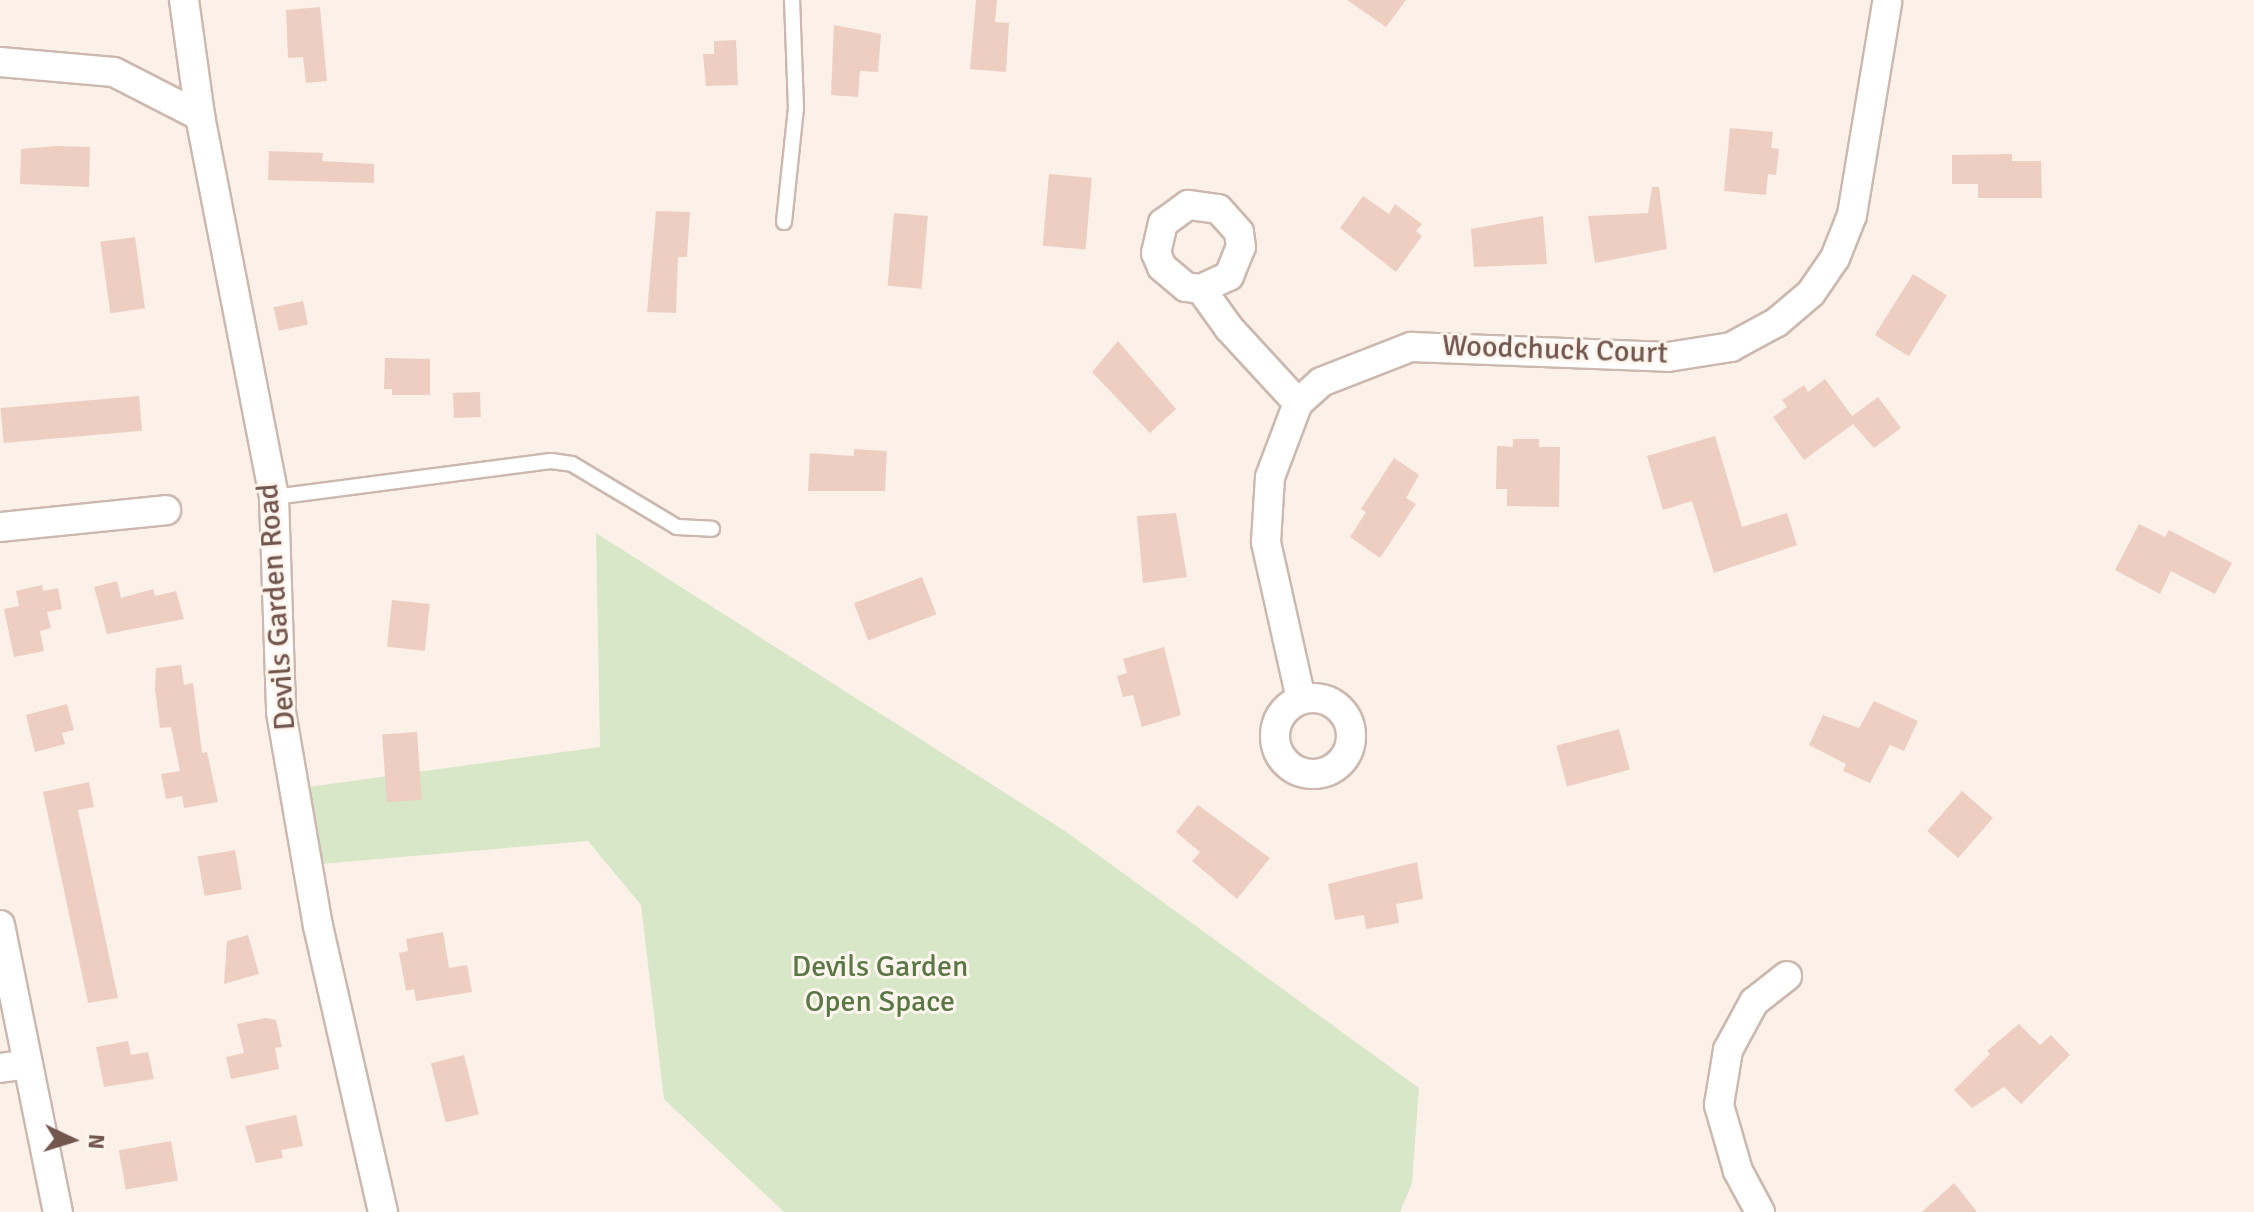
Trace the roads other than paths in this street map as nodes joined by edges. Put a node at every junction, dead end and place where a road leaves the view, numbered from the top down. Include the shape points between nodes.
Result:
1 (184, 0) edge
2 (792, 0) edge
3 (1889, 1) edge
4 (0, 62) edge
5 (200, 116) junction
6 (784, 222) dead end
7 (1201, 289) dead end
8 (1298, 403) junction
9 (274, 497) junction
10 (166, 510) dead end
11 (0, 527) edge
12 (712, 529) dead end
13 (1301, 699) dead end
14 (0, 925) edge
15 (1787, 976) dead end
16 (28, 1064) junction
17 (0, 1068) edge
18 (58, 1212) edge
19 (383, 1212) edge
20 (1760, 1212) edge

1 - 5 street, Devils Garden Road
2 - 6 lane via 796,108
3 - 8 street, Woodchuck Court via 1852,215 1835,258 1811,293 1777,322 1731,347 1668,357 1411,347 1321,382
4 - 5 street via 114,72
5 - 9 street, Devils Garden Road
7 - 8 street
8 - 13 street via 1270,477 1266,542
9 - 12 lane via 551,461 572,464 677,527
9 - 19 street, Devils Garden Road via 281,712 318,926
10 - 11 street
14 - 16 street
15 - 20 street via 1754,1002 1735,1038 1719,1105 1738,1171
16 - 17 street
16 - 18 street

